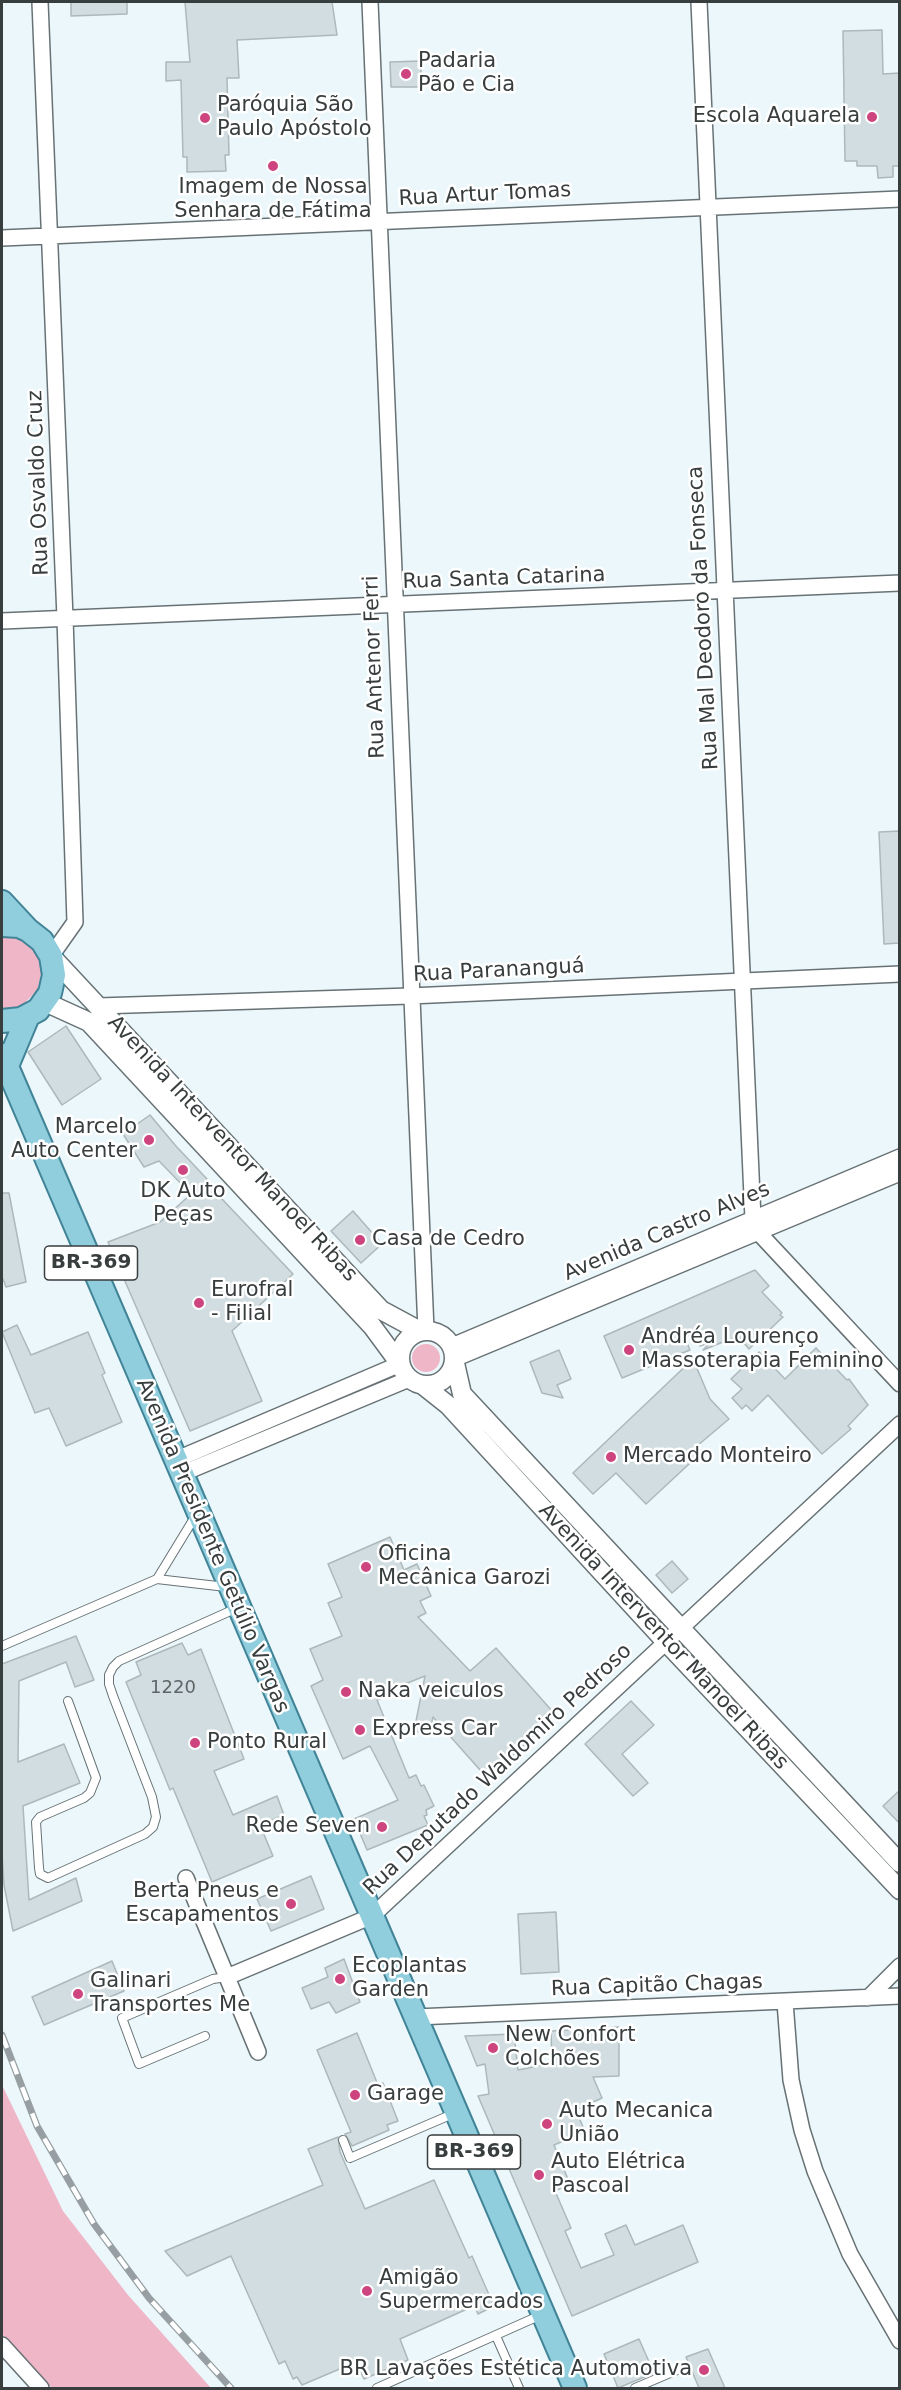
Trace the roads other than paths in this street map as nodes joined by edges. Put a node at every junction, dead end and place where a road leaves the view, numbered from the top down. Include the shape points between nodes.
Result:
1 (40, 2) edge
2 (370, 2) edge
3 (699, 2) edge
4 (900, 199) edge
5 (707, 206) junction
6 (379, 221) junction
7 (50, 236) junction
8 (2, 238) edge
9 (900, 583) edge
10 (723, 591) junction
11 (393, 605) junction
12 (65, 618) junction
13 (2, 621) edge
14 (2, 902) edge
15 (2, 925) edge
16 (28, 930) junction
17 (51, 956) junction
18 (900, 974) edge
19 (741, 980) junction
20 (410, 996) junction
21 (99, 1006) junction
22 (37, 1009) junction
23 (2, 1021) edge
24 (4, 1060) edge
25 (900, 1157) edge
26 (900, 1173) edge
27 (288, 1223) junction
28 (755, 1225) junction
29 (600, 1283) junction
30 (605, 1298) junction
31 (423, 1330) junction
32 (453, 1353) junction
33 (411, 1376) junction
34 (900, 1384) edge
35 (900, 1424) edge
36 (178, 1467) junction
37 (197, 1514) junction
38 (157, 1579) junction
39 (234, 1597) junction
40 (680, 1629) junction
41 (665, 1641) junction
42 (2, 1646) edge
43 (68, 1701) dead end
44 (900, 1863) edge
45 (186, 1878) dead end
46 (900, 1890) edge
47 (372, 1916) junction
48 (900, 1966) edge
49 (227, 1977) junction
50 (900, 1996) edge
51 (868, 1998) junction
52 (785, 2002) junction
53 (416, 2017) junction
54 (206, 2036) dead end
55 (258, 2052) dead end
56 (457, 2112) junction
57 (343, 2140) dead end
58 (543, 2314) junction
59 (496, 2336) junction
60 (900, 2340) edge
61 (2, 2345) edge
62 (682, 2368) dead end
63 (571, 2387) edge
64 (41, 2388) edge
65 (377, 2388) edge
66 (519, 2388) edge
67 (635, 2388) edge

1 - 7 street, Rua Osvaldo Cruz
2 - 6 street, Rua Antenor Ferri
3 - 5 street, Rua Mal Deodoro da Fonseca
4 - 5 street, Rua Artur Tomas
5 - 6 street, Rua Artur Tomas
5 - 10 street, Rua Mal Deodoro da Fonseca
6 - 7 street, Rua Artur Tomas
6 - 11 street, Rua Antenor Ferri
7 - 8 street, Rua Artur Tomas
7 - 12 street, Rua Osvaldo Cruz
9 - 10 street, Rua Santa Catarina
10 - 11 street, Rua Santa Catarina
10 - 19 street, Rua Mal Deodoro da Fonseca
11 - 12 street, Rua Santa Catarina
11 - 20 street, Rua Antenor Ferri
12 - 13 street, Rua Santa Catarina
12 - 17 street, Rua Osvaldo Cruz via 75,922
14 - 16 main road
15 - 16 main road
16 - 17 main road via 42,940
17 - 21 street, Avenida Interventor Manoel Ribas
17 - 22 main road, BR-369 via 53,984
18 - 19 street, Rua Parananguá
19 - 20 street, Rua Parananguá
19 - 28 street, Rua Mal Deodoro da Fonseca
20 - 21 street, Rua Parananguá
20 - 31 street, Rua Antenor Ferri
21 - 27 street, Avenida Interventor Manoel Ribas
22 - 23 main road via 13,1021
22 - 24 main road, Avenida Presidente Getúlio Vargas / BR-369
22 - 27 street, Avenida Interventor Manoel Ribas via 89,1022
24 - 36 main road, Avenida Presidente Getúlio Vargas / BR-369
25 - 28 street, Avenida Castro Alves
26 - 28 street, Avenida Castro Alves
27 - 31 street, Avenida Interventor Manoel Ribas via 381,1310
27 - 33 street, Avenida Interventor Manoel Ribas
28 - 29 street, Avenida Castro Alves
28 - 30 street, Avenida Castro Alves
28 - 34 street
29 - 30 street
29 - 32 street, Avenida Castro Alves
30 - 32 street, Avenida Castro Alves
31 - 32 street via 441,1334
31 - 33 street via 403,1343 400,1354
32 - 33 street via 452,1370 435,1384
32 - 40 street, Avenida Interventor Manoel Ribas via 462,1394
33 - 36 street
33 - 41 street, Avenida Interventor Manoel Ribas via 448,1405
35 - 40 street, Rua Deputado Waldomiro Pedroso
36 - 37 main road, Avenida Presidente Getúlio Vargas / BR-369
37 - 38 lane
37 - 39 main road, Avenida Presidente Getúlio Vargas / BR-369
38 - 39 lane
38 - 42 lane
39 - 43 lane via 113,1667 113,1696 152,1797 156,1817 153,1827 48,1878 40,1874 36,1821 84,1798 96,1778
39 - 47 main road, Avenida Presidente Getúlio Vargas / BR-369
40 - 41 street, Rua Deputado Waldomiro Pedroso
40 - 44 street, Avenida Interventor Manoel Ribas
41 - 46 street, Avenida Interventor Manoel Ribas
41 - 47 street, Rua Deputado Waldomiro Pedroso
45 - 49 street
47 - 49 street, Rua Deputado Waldomiro Pedroso
47 - 53 main road, Avenida Presidente Getúlio Vargas / BR-369
48 - 51 street
49 - 54 lane via 213,1979 122,2018 139,2064
49 - 55 street
50 - 51 street, Rua Capitão Chagas
51 - 52 street, Rua Capitão Chagas
52 - 53 street, Rua Capitão Chagas
52 - 60 street via 791,2080 815,2171 850,2254
53 - 56 main road, Avenida Presidente Getúlio Vargas / BR-369
56 - 57 lane via 350,2158
56 - 58 main road, Avenida Presidente Getúlio Vargas / BR-369
58 - 59 lane
58 - 63 main road, Avenida Presidente Getúlio Vargas / BR-369
59 - 65 lane
59 - 66 lane
61 - 64 street
62 - 67 lane

